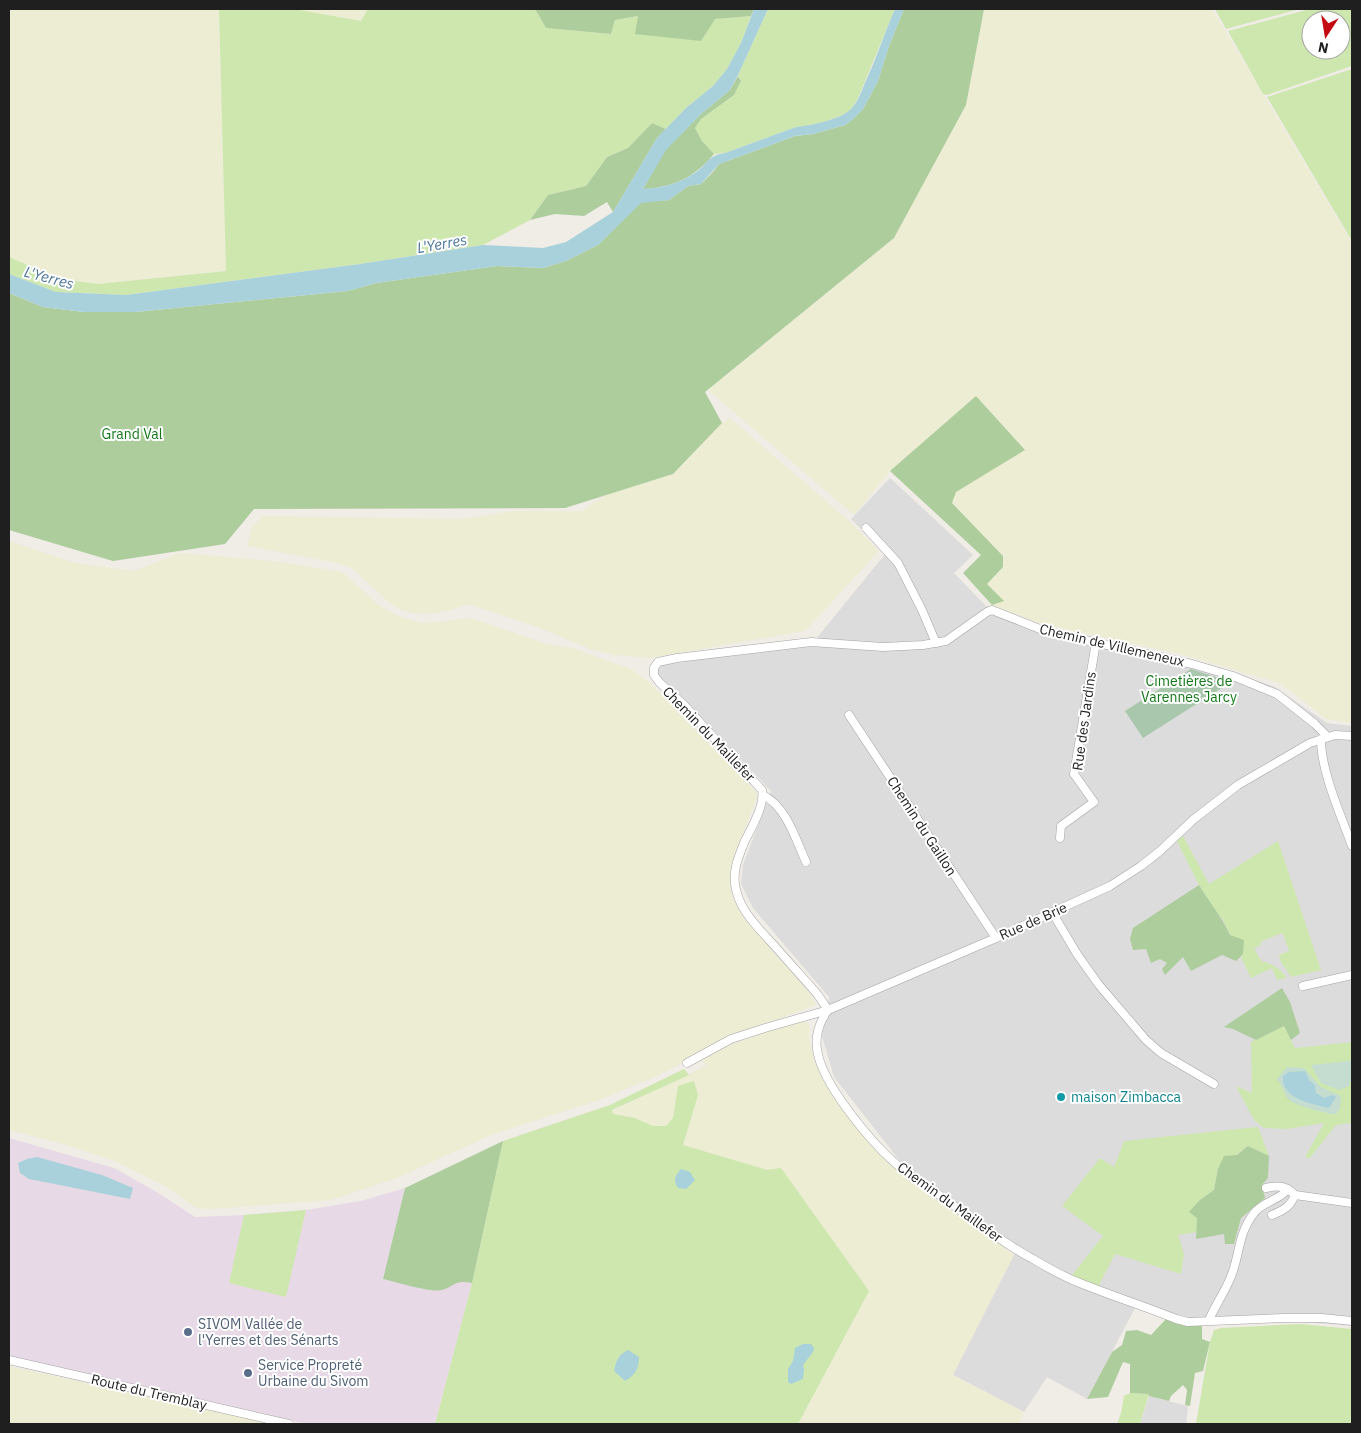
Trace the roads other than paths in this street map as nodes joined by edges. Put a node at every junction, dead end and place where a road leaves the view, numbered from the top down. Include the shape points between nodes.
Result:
1 (866, 528) dead end
2 (1096, 642) junction
3 (936, 643) junction
4 (654, 668) joint
5 (849, 715) dead end
6 (1352, 736) edge
7 (1324, 738) junction
8 (763, 795) junction
9 (1060, 838) dead end
10 (1352, 846) edge
11 (806, 862) dead end
12 (1052, 912) junction
13 (996, 938) junction
14 (1352, 975) edge
15 (1303, 986) dead end
16 (828, 1010) junction
17 (687, 1063) dead end
18 (1214, 1084) dead end
19 (1266, 1188) dead end
20 (1288, 1189) junction
21 (1295, 1195) junction
22 (1352, 1203) edge
23 (1272, 1215) dead end
24 (1209, 1320) junction
25 (1352, 1321) edge
26 (9, 1360) edge
27 (289, 1424) edge

1 - 3 street via 898,563
2 - 3 street, Chemin de Villemeneux via 1045,631 992,610 946,641
2 - 7 street, Chemin de Villemeneux via 1192,664 1277,694 1315,724
2 - 9 street, Rue des Jardins via 1074,774 1094,802 1062,826
3 - 4 street, Chemin de Villemeneux via 883,647 811,642 665,660
4 - 8 street, Chemin du Maillefer via 659,682 757,783
5 - 13 street, Chemin du Gaillon
6 - 7 street, Rue de Brie
7 - 10 street via 1321,750
7 - 12 street, Rue de Brie via 1238,785 1141,866 1110,886
8 - 11 street via 771,799 784,816
8 - 16 street, Chemin du Maillefer via 734,872 738,900
12 - 13 street, Rue de Brie
12 - 18 street via 1099,985 1146,1040
13 - 16 street, Rue de Brie
14 - 15 street
16 - 17 street, Rue de Brie via 731,1039
16 - 24 street, Chemin du Maillefer via 821,1020 817,1036 817,1049 828,1079 867,1133 901,1168 987,1230 1078,1282 1176,1319 1188,1322
19 - 20 street via 1280,1186
20 - 21 street
20 - 24 street via 1255,1212 1246,1225 1231,1277
21 - 22 street
21 - 23 street via 1285,1210
24 - 25 street, Chemin du Maillefer via 1322,1318
26 - 27 street, Route du Tremblay

